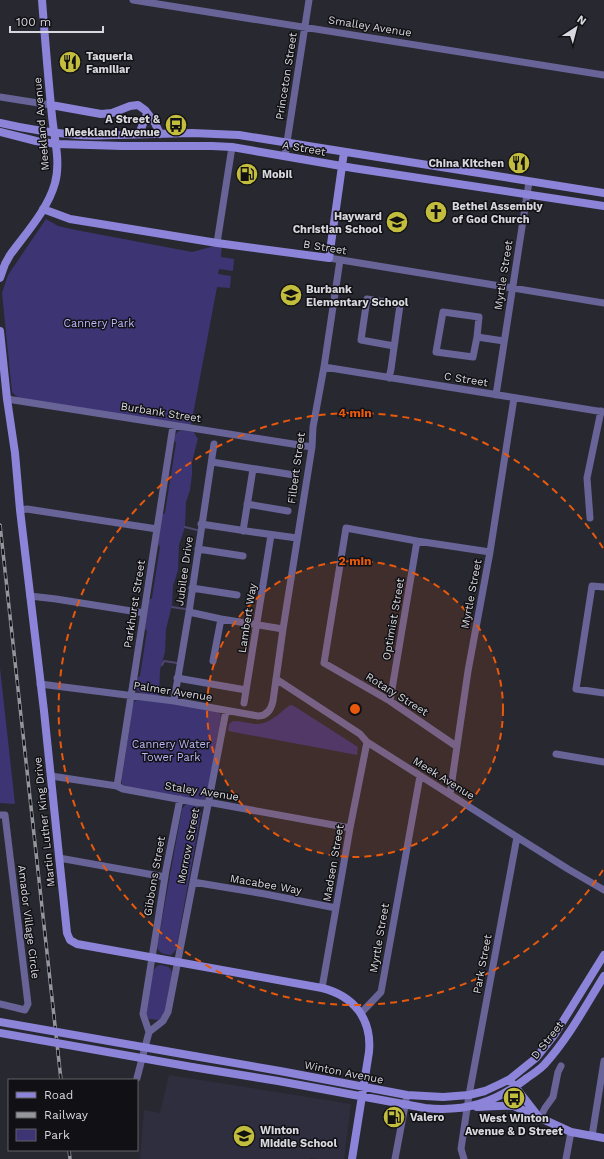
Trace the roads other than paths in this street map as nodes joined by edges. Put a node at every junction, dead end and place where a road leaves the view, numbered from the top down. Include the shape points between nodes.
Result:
1 (42, 0) edge
2 (133, 0) edge
3 (309, 0) edge
4 (305, 27) junction
5 (604, 75) edge
6 (0, 97) edge
7 (51, 105) junction
8 (147, 114) junction
9 (0, 123) edge
10 (0, 132) edge
11 (139, 134) junction
12 (160, 134) junction
13 (286, 142) junction
14 (232, 148) junction
15 (344, 152) junction
16 (285, 156) junction
17 (342, 166) junction
18 (529, 182) junction
19 (604, 193) edge
20 (527, 195) junction
21 (604, 206) edge
22 (43, 209) junction
23 (217, 243) junction
24 (329, 258) junction
25 (340, 260) junction
26 (0, 278) edge
27 (512, 289) junction
28 (604, 303) edge
29 (0, 331) edge
30 (477, 337) junction
31 (504, 341) junction
32 (394, 346) junction
33 (324, 367) junction
34 (389, 378) junction
35 (496, 395) junction
36 (514, 398) junction
37 (7, 400) junction
38 (602, 412) edge
39 (174, 426) junction
40 (214, 444) dead end
41 (312, 447) junction
42 (212, 462) junction
43 (253, 469) junction
44 (294, 474) dead end
45 (247, 504) junction
46 (20, 510) junction
47 (288, 511) dead end
48 (590, 518) dead end
49 (201, 524) junction
50 (157, 529) junction
51 (243, 531) junction
52 (271, 535) junction
53 (297, 538) junction
54 (417, 541) junction
55 (198, 549) junction
56 (490, 552) junction
57 (244, 556) dead end
58 (604, 587) edge
59 (192, 588) junction
60 (237, 595) dead end
61 (30, 596) junction
62 (189, 612) junction
63 (144, 613) junction
64 (221, 619) junction
65 (257, 625) junction
66 (283, 629) junction
67 (213, 661) dead end
68 (177, 678) junction
69 (276, 680) junction
70 (40, 684) junction
71 (246, 690) junction
72 (604, 693) edge
73 (131, 696) junction
74 (174, 701) junction
75 (390, 702) junction
76 (244, 703) dead end
77 (226, 711) junction
78 (367, 742) junction
79 (456, 746) junction
80 (556, 754) dead end
81 (604, 762) edge
82 (51, 776) junction
83 (420, 776) junction
84 (117, 786) junction
85 (450, 794) junction
86 (180, 800) junction
87 (207, 803) junction
88 (0, 815) edge
89 (350, 828) junction
90 (516, 837) junction
91 (59, 858) junction
92 (165, 877) junction
93 (192, 882) junction
94 (604, 888) edge
95 (336, 908) junction
96 (604, 955) edge
97 (152, 957) junction
98 (177, 962) junction
99 (604, 976) edge
100 (322, 988) junction
101 (0, 1004) edge
102 (361, 1013) junction
103 (0, 1022) edge
104 (149, 1032) junction
105 (0, 1033) edge
106 (604, 1061) edge
107 (561, 1066) dead end
108 (137, 1078) dead end
109 (510, 1079) junction
110 (364, 1087) junction
111 (516, 1087) junction
112 (407, 1095) junction
113 (469, 1096) junction
114 (362, 1097) junction
115 (405, 1105) junction
116 (469, 1107) junction
117 (540, 1118) junction
118 (571, 1132) junction
119 (592, 1136) junction
120 (604, 1138) edge
121 (352, 1159) edge
122 (396, 1159) edge
123 (464, 1159) edge
124 (566, 1159) edge

1 - 7 main road, Meekland Avenue
2 - 4 street, Smalley Avenue
3 - 4 street, Princeton Street
4 - 5 street, Smalley Avenue
4 - 13 street, Princeton Street
6 - 7 street
7 - 8 main road via 101,114 138,105
7 - 22 main road, Meekland Avenue via 57,174
8 - 11 main road
8 - 12 main road
9 - 11 main road, A Street, bridge via 79,135
10 - 14 main road, A Street, bridge via 57,144
11 - 12 main road, A Street
12 - 13 main road, A Street via 239,135
13 - 15 main road, A Street
13 - 16 street, Princeton Street
14 - 16 main road, A Street
14 - 23 street
15 - 17 main road
15 - 18 main road, A Street
16 - 17 main road, A Street
17 - 20 main road, A Street
17 - 24 main road
18 - 19 main road, A Street
18 - 20 street, Myrtle Street
20 - 21 main road, A Street
20 - 27 street, Myrtle Street
22 - 23 main road, B Street via 70,219
22 - 26 main road, Meekland Avenue via 10,255
23 - 24 main road, B Street
24 - 25 street, B Street
25 - 27 street, B Street
25 - 33 street, Filbert Street
27 - 28 street, B Street
27 - 31 street, Myrtle Street
29 - 37 main road
30 - 30 street via 479,317 443,312 436,352 473,357
30 - 31 street
31 - 35 street, Myrtle Street
32 - 32 street via 400,305 367,300 361,340
32 - 34 street
33 - 34 street, C Street
33 - 41 street, Filbert Street
34 - 35 street, C Street
35 - 36 street, C Street
36 - 38 street, C Street
36 - 56 street, Myrtle Street
37 - 39 street, Burbank Street
37 - 46 main road, Martin Luther King Drive
38 - 48 street via 587,478
39 - 41 street, Burbank Street
39 - 50 street, Parkhurst Street
40 - 42 street, Jubilee Drive
41 - 53 street, Filbert Street
42 - 43 street
42 - 49 street, Jubilee Drive
43 - 44 street
43 - 45 street
45 - 47 street
45 - 51 street
46 - 50 street via 35,510
46 - 61 main road, Martin Luther King Drive
49 - 51 street
49 - 55 street, Jubilee Drive
50 - 63 street, Parkhurst Street
51 - 52 street
52 - 53 street
52 - 65 street, Lambert Way
53 - 66 street, Filbert Street
54 - 56 street
54 - 75 street, Optimist Street
54 - 75 street, Rotary Street via 346,528 324,663
55 - 57 street
55 - 59 street, Jubilee Drive
56 - 79 street, Myrtle Street
58 - 72 street via 592,586 576,689
59 - 60 street
59 - 62 street, Jubilee Drive
61 - 63 street
61 - 70 main road, Martin Luther King Drive
62 - 64 street
62 - 68 street, Jubilee Drive
63 - 73 street, Parkhurst Street
64 - 65 street
64 - 67 street
65 - 66 street
65 - 71 street, Lambert Way
66 - 69 street, Filbert Street
68 - 71 street
68 - 74 street, Jubilee Drive
69 - 77 street, Palmer Avenue via 272,706 265,715
69 - 78 street, Meek Avenue via 360,734
70 - 73 street, Palmer Avenue
70 - 82 main road, Martin Luther King Drive
71 - 76 street, Lambert Way
73 - 74 street, Palmer Avenue
73 - 84 street, Parkhurst Street
74 - 77 street, Palmer Avenue
75 - 79 street, Rotary Street
77 - 87 street, Morrow Street
78 - 83 street, Meek Avenue
78 - 89 street, Madsen Street
79 - 85 street, Myrtle Street
80 - 81 street
82 - 84 street, Staley Avenue
82 - 91 main road, Martin Luther King Drive
83 - 85 street, Meek Avenue
83 - 102 street, Myrtle Street via 381,992
84 - 86 street, Staley Avenue
85 - 90 street, Meek Avenue
86 - 87 street, Staley Avenue
86 - 92 street, Gibbons Street
87 - 89 street, Staley Avenue
87 - 93 street, Morrow Street
88 - 101 street, Amador Village Circle via 5,815 28,1004 25,1010
89 - 95 street, Madsen Street
90 - 94 street, Meek Avenue
90 - 113 street, Park Street
91 - 92 street
91 - 97 main road, Martin Luther King Drive via 67,933 70,940 77,944
92 - 97 street, Gibbons Street
93 - 95 street, Macabee Way
93 - 98 street, Morrow Street
95 - 100 street, Madsen Street
96 - 109 main road, D Street via 555,1034 536,1058
97 - 98 main road, Martin Luther King Drive
97 - 104 street, Gibbons Street via 143,1014
98 - 100 main road, Martin Luther King Drive
98 - 104 street, Morrow Street via 168,1012 164,1020
99 - 111 main road, D Street via 560,1045 543,1065
100 - 102 main road, Martin Luther King Drive via 344,997
102 - 110 main road via 367,1027 370,1047
103 - 110 main road, Winton Avenue, bridge
104 - 108 street
105 - 114 main road, Winton Avenue, bridge
106 - 119 street
107 - 117 street via 553,1097
109 - 111 main road
109 - 113 main road, Winton Avenue
110 - 112 main road, Winton Avenue
110 - 114 main road
111 - 116 main road, D Street via 506,1094
111 - 117 main road
112 - 113 main road, Winton Avenue
112 - 115 street
113 - 116 street, Park Street
114 - 115 main road, Winton Avenue
114 - 121 main road
115 - 116 main road, Winton Avenue via 435,1109
115 - 122 street
116 - 117 main road via 514,1106
116 - 123 street, Park Street via 461,1149
117 - 118 main road
118 - 119 main road
118 - 124 street
119 - 120 main road

